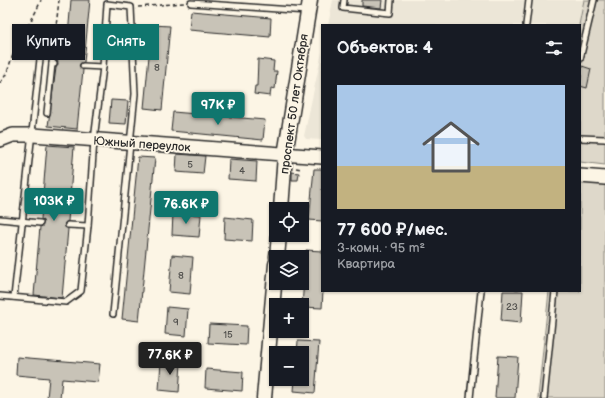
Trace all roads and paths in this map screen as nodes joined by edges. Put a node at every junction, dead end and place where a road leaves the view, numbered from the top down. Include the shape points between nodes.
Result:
1 (41, 0) edge
2 (59, 0) edge
3 (248, 0) edge
4 (344, 0) edge
5 (392, 0) edge
6 (529, 0) edge
7 (594, 0) edge
8 (192, 3) joint
9 (309, 6) edge
10 (131, 7) junction
11 (247, 7) junction
12 (56, 24) edge
13 (526, 24) edge
14 (581, 55) edge
15 (40, 60) edge
16 (53, 60) edge
17 (83, 66) dead end
18 (103, 67) junction
19 (0, 83) edge
20 (47, 113) dead end
21 (32, 135) junction
22 (581, 138) edge
23 (605, 139) edge
24 (0, 140) edge
25 (94, 140) junction
26 (131, 143) junction
27 (285, 155) junction
28 (321, 157) edge
29 (581, 176) edge
30 (605, 178) edge
31 (282, 202) edge
32 (0, 219) edge
33 (23, 222) junction
34 (40, 223) dead end
35 (68, 225) dead end
36 (88, 226) junction
37 (274, 290) edge
38 (481, 292) edge
39 (555, 292) edge
40 (0, 296) edge
41 (14, 297) junction
42 (113, 314) dead end
43 (264, 398) edge
44 (470, 398) edge
45 (544, 398) edge

1 - 19 path via 14,53 8,74
2 - 12 path
3 - 11 lane
4 - 5 lane via 343,8 390,13
6 - 13 lane
7 - 14 lane
8 - 10 path
8 - 11 lane
9 - 11 lane
9 - 27 main road, проспект 50 лет Октября
10 - 18 lane via 107,4
10 - 26 lane via 135,94
15 - 21 lane
16 - 20 lane
17 - 18 lane
18 - 25 lane
21 - 24 street, Южный переулок via 13,135
21 - 25 street, Южный переулок
21 - 33 lane
22 - 23 lane
25 - 26 street, Южный переулок
25 - 36 lane
26 - 27 street, Южный переулок
26 - 42 lane
27 - 28 street, Южный переулок
27 - 31 main road, проспект 50 лет Октября
29 - 30 street
32 - 33 lane
33 - 34 lane
33 - 41 lane
35 - 36 lane
36 - 41 lane via 81,291 66,302
37 - 43 main road
38 - 44 lane
39 - 45 lane
40 - 41 lane

